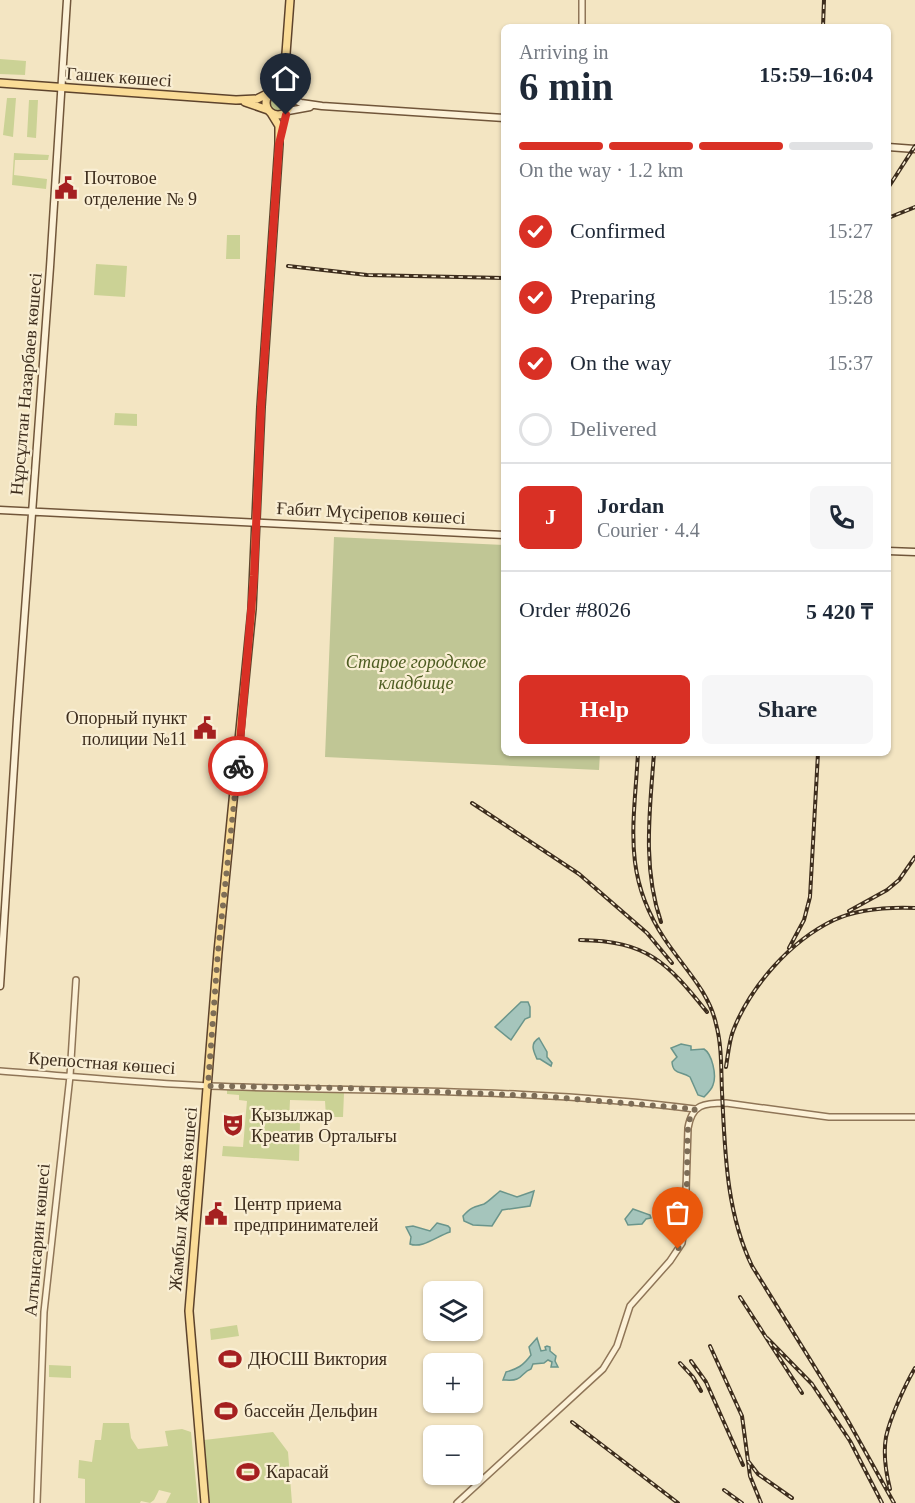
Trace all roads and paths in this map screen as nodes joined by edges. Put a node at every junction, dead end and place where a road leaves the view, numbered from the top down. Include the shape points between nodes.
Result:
1 (68, 0) edge
2 (290, 0) edge
3 (582, 0) edge
4 (582, 24) edge
5 (285, 67) junction
6 (0, 83) edge
7 (63, 88) junction
8 (272, 92) junction
9 (289, 97) junction
10 (236, 100) junction
11 (322, 106) junction
12 (287, 111) junction
13 (270, 112) junction
14 (501, 118) edge
15 (279, 144) junction
16 (891, 147) edge
17 (915, 149) edge
18 (0, 510) edge
19 (31, 512) junction
20 (256, 523) junction
21 (501, 535) edge
22 (891, 551) edge
23 (915, 552) edge
24 (76, 980) dead end
25 (0, 986) edge
26 (0, 1071) edge
27 (70, 1076) junction
28 (208, 1086) junction
29 (695, 1109) junction
30 (915, 1117) edge
31 (37, 1503) edge
32 (206, 1503) edge
33 (457, 1503) edge

1 - 7 main road, Нұрсұлтан Назарбаев көшесі
2 - 5 main road
3 - 4 street
5 - 8 main road
5 - 9 main road
6 - 7 main road, Гашек көшесі
7 - 10 main road, Гашек көшесі
7 - 19 main road, Нұрсұлтан Назарбаев көшесі
8 - 9 main road via 282,91
8 - 10 main road, Гашек көшесі via 257,99
8 - 13 main road via 266,101
9 - 11 main road
9 - 12 main road via 291,105
10 - 13 main road, Гашек көшесі
11 - 12 main road
11 - 14 main road
12 - 13 main road via 279,115
12 - 15 main road
13 - 15 main road via 279,126
15 - 20 main road, Жамбыл Жабаев көшесі
16 - 17 main road
18 - 19 main road
19 - 20 main road, Ғабит Мүсірепов көшесі
19 - 25 main road, Нұрсұлтан Назарбаев көшесі
20 - 21 main road, Ғабит Мүсірепов көшесі
20 - 28 main road, Жамбыл Жабаев көшесі via 248,657
22 - 23 main road
24 - 27 street, Алтынсарин көшесі
26 - 27 street, Крепостная көшесі
27 - 28 street, Крепостная көшесі
27 - 31 street, Алтынсарин көшесі via 44,1312
28 - 29 street, Крепостная көшесі via 540,1096
28 - 32 main road, Жамбыл Жабаев көшесі via 189,1311
29 - 30 street, Крепостная көшесі via 726,1103 829,1117
29 - 33 street via 688,1128 685,1221 680,1247 630,1306 617,1346 603,1369

